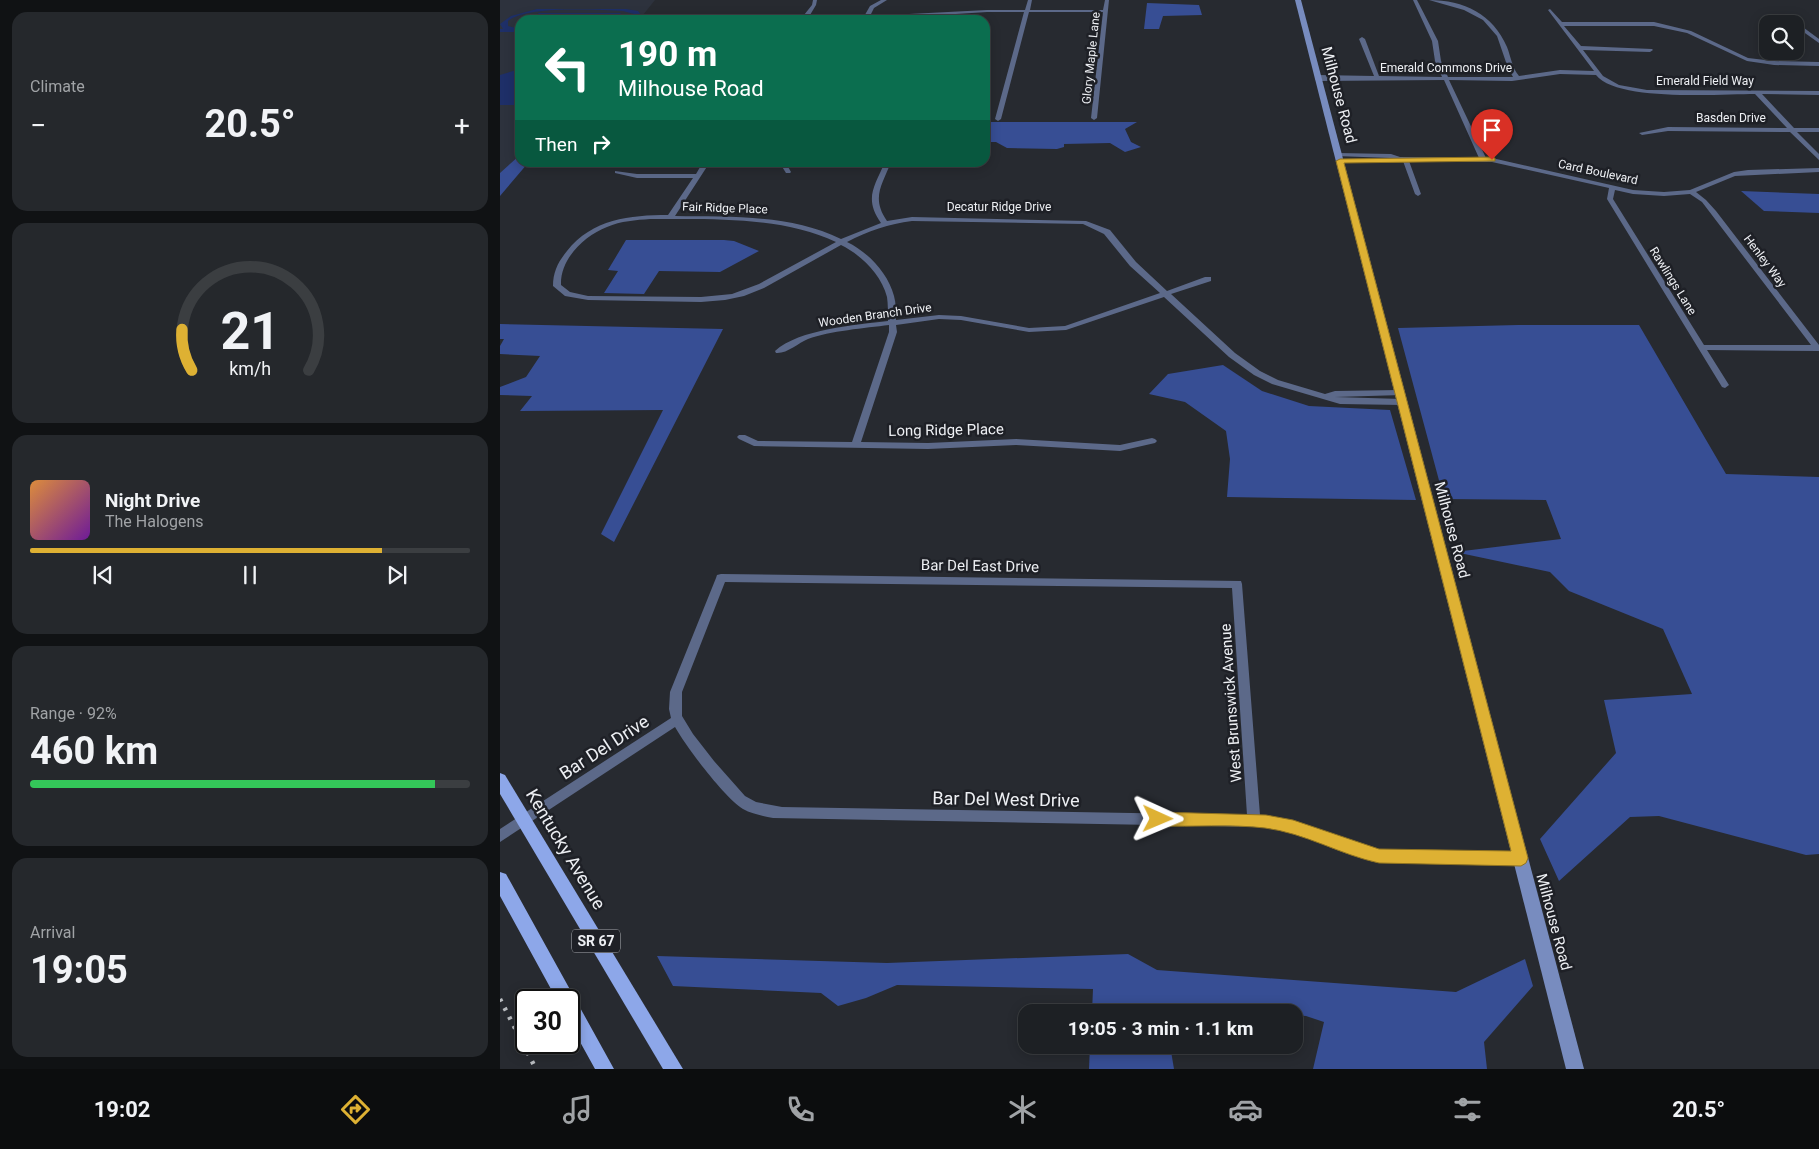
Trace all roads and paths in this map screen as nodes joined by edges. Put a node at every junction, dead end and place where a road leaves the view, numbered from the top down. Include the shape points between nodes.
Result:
1 (814, 0) edge
2 (885, 0) edge
3 (1030, 0) edge
4 (1107, 0) edge
5 (1298, 0) edge
6 (1414, 0) edge
7 (1431, 0) edge
8 (1027, 10) junction
9 (1550, 10) dead end
10 (1106, 11) junction
11 (808, 15) edge
12 (868, 15) edge
13 (938, 15) edge
14 (1560, 24) junction
15 (1804, 30) edge
16 (1362, 39) dead end
17 (1819, 41) edge
18 (1578, 48) junction
19 (1650, 50) dead end
20 (1819, 64) edge
21 (1597, 73) junction
22 (1318, 78) junction
23 (1377, 78) junction
24 (1517, 78) junction
25 (1446, 79) junction
26 (1756, 92) junction
27 (1819, 92) edge
28 (1094, 118) dead end
29 (998, 119) dead end
30 (1792, 130) junction
31 (1819, 130) edge
32 (1642, 133) dead end
33 (1339, 158) junction
34 (1819, 158) edge
35 (1402, 159) junction
36 (1483, 159) junction
37 (704, 167) edge
38 (785, 167) edge
39 (886, 167) edge
40 (1819, 170) edge
41 (617, 172) dead end
42 (788, 172) dead end
43 (699, 176) junction
44 (1612, 188) junction
45 (1691, 192) junction
46 (1418, 194) dead end
47 (670, 218) junction
48 (886, 223) junction
49 (844, 242) junction
50 (1208, 279) dead end
51 (556, 283) joint
52 (1166, 294) junction
53 (894, 321) junction
54 (1702, 347) junction
55 (1818, 348) edge
56 (779, 351) dead end
57 (1725, 385) dead end
58 (1400, 398) junction
59 (742, 437) dead end
60 (1152, 441) dead end
61 (856, 444) junction
62 (1237, 584) joint
63 (678, 720) junction
64 (500, 780) edge
65 (524, 820) junction
66 (1254, 821) junction
67 (500, 836) edge
68 (1521, 858) junction
69 (500, 880) edge
70 (561, 989) edge
71 (580, 1024) edge
72 (605, 1069) edge
73 (674, 1069) edge
74 (1575, 1069) edge

1 - 11 street
2 - 12 street via 872,7
3 - 8 street
4 - 10 street, Glory Maple Lane
5 - 22 street, Milhouse Road
6 - 25 street via 1435,41 1438,61
7 - 24 street via 1474,11 1486,18 1505,48
8 - 10 street
8 - 13 street
8 - 29 street
9 - 14 street
10 - 28 street, Glory Maple Lane
14 - 18 street
14 - 20 street via 1654,24 1689,32 1755,61
15 - 17 street
16 - 23 street
18 - 19 street
18 - 21 street
21 - 24 street, Emerald Commons Drive via 1560,72
21 - 26 street, Emerald Field Way via 1610,83 1638,91
22 - 23 street, Emerald Commons Drive
22 - 33 street, Milhouse Road
23 - 25 street, Emerald Commons Drive
24 - 25 street, Emerald Commons Drive
25 - 36 street
26 - 27 street, Emerald Field Way
26 - 30 street
30 - 31 street, Basden Drive
30 - 32 street, Basden Drive via 1668,129
30 - 34 street
33 - 35 street, Card Boulevard via 1394,162
33 - 58 street, Milhouse Road
35 - 36 street, Card Boulevard
35 - 46 street
36 - 44 street, Card Boulevard
37 - 43 street
38 - 42 street
39 - 48 street via 873,202
40 - 45 street, Card Boulevard via 1734,174
41 - 43 street via 637,176
43 - 47 street
44 - 45 street, Card Boulevard via 1664,194
44 - 54 street, Rawlings Lane via 1610,199
45 - 55 street, Henley Way via 1714,212
47 - 49 street, Fair Ridge Place via 770,221 810,229
47 - 51 street, Fair Ridge Place via 632,218 604,225 586,234 558,272
48 - 49 street, Decatur Ridge Drive
48 - 52 street, Decatur Ridge Drive via 908,219 1086,222 1107,232 1133,264
49 - 51 street, Decatur Ridge Drive via 750,291 726,298 583,298 561,291
49 - 53 street, Fair Ridge Place via 868,259 884,278 893,301
50 - 52 street, Wooden Branch Drive
52 - 53 street, Wooden Branch Drive via 1084,323 1055,329 1029,330 954,317
52 - 58 street, Decatur Ridge Drive via 1244,365 1275,382 1340,402
53 - 56 street, Wooden Branch Drive via 806,336
53 - 61 street, Fair Ridge Place
54 - 55 street
54 - 57 street, Rawlings Lane
58 - 68 street, Milhouse Road
59 - 61 street, Long Ridge Place via 757,444
60 - 61 street, Long Ridge Place via 1120,448 1016,442 928,446
62 - 63 street, Bar Del East Drive via 721,578 676,692 674,703
62 - 66 street, West Brunswick Avenue
63 - 65 street, Bar Del Drive
63 - 66 street, Bar Del West Drive via 735,796 748,805 770,812
64 - 65 main road, Kentucky Avenue / SR 67
65 - 67 street
65 - 73 main road, Kentucky Avenue / SR 67
66 - 68 street, Bar Del West Drive via 1293,827 1376,855
68 - 74 street, Milhouse Road
69 - 70 main road
71 - 72 main road

